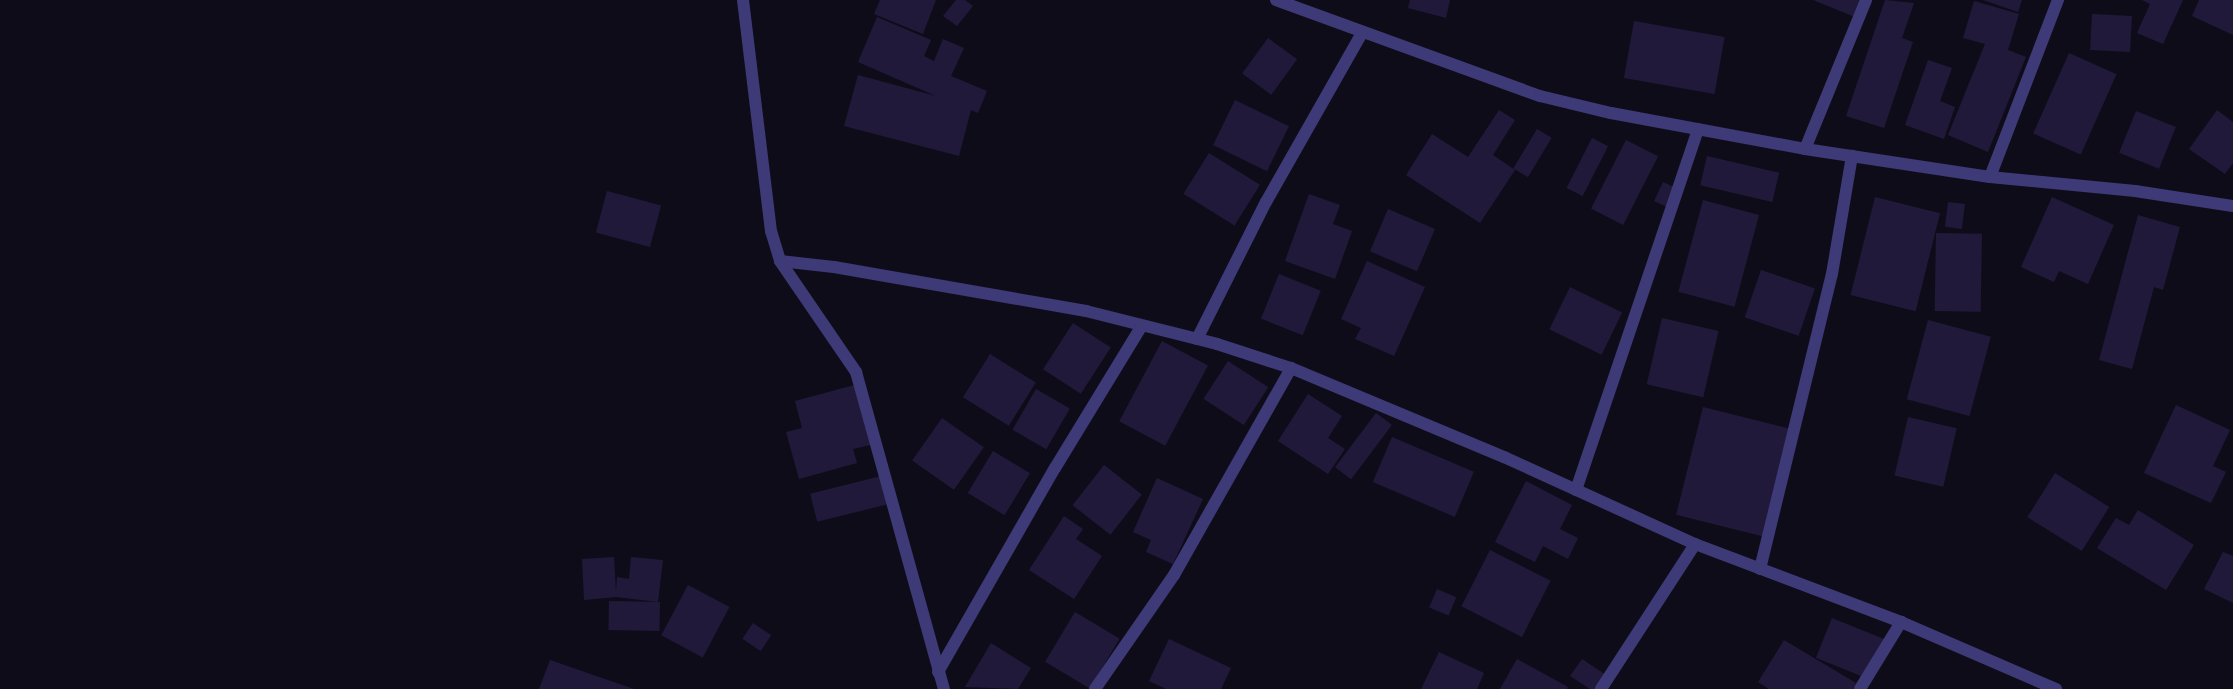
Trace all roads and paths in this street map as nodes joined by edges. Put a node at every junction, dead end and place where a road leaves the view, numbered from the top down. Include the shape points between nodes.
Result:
1 (743, 0) edge
2 (1276, 0) edge
3 (1866, 0) edge
4 (2058, 0) edge
5 (1362, 33) junction
6 (1698, 129) junction
7 (1805, 149) junction
8 (1852, 156) junction
9 (1990, 177) junction
10 (2233, 206) edge
11 (780, 261) junction
12 (1141, 327) junction
13 (1197, 339) junction
14 (1290, 368) junction
15 (1576, 490) junction
16 (1695, 544) junction
17 (1760, 569) junction
18 (1901, 622) junction
19 (938, 672) junction
20 (944, 689) edge
21 (1095, 689) edge
22 (1601, 689) edge
23 (1860, 689) edge
24 (2056, 689) edge

1 - 11 street via 764,183 771,231
2 - 5 street
3 - 7 street
4 - 9 street
5 - 6 street via 1540,96
5 - 13 street via 1266,202
6 - 7 street
6 - 15 street
7 - 8 street
8 - 9 street
8 - 17 street via 1832,274
9 - 10 street via 2136,191
11 - 12 street via 1039,301
11 - 19 street via 856,372
12 - 13 street
12 - 19 street via 1054,468
13 - 14 street
14 - 15 street
14 - 21 street via 1174,576
15 - 16 street
16 - 17 street
16 - 22 street
17 - 18 street
18 - 23 street
18 - 24 street
19 - 20 street

